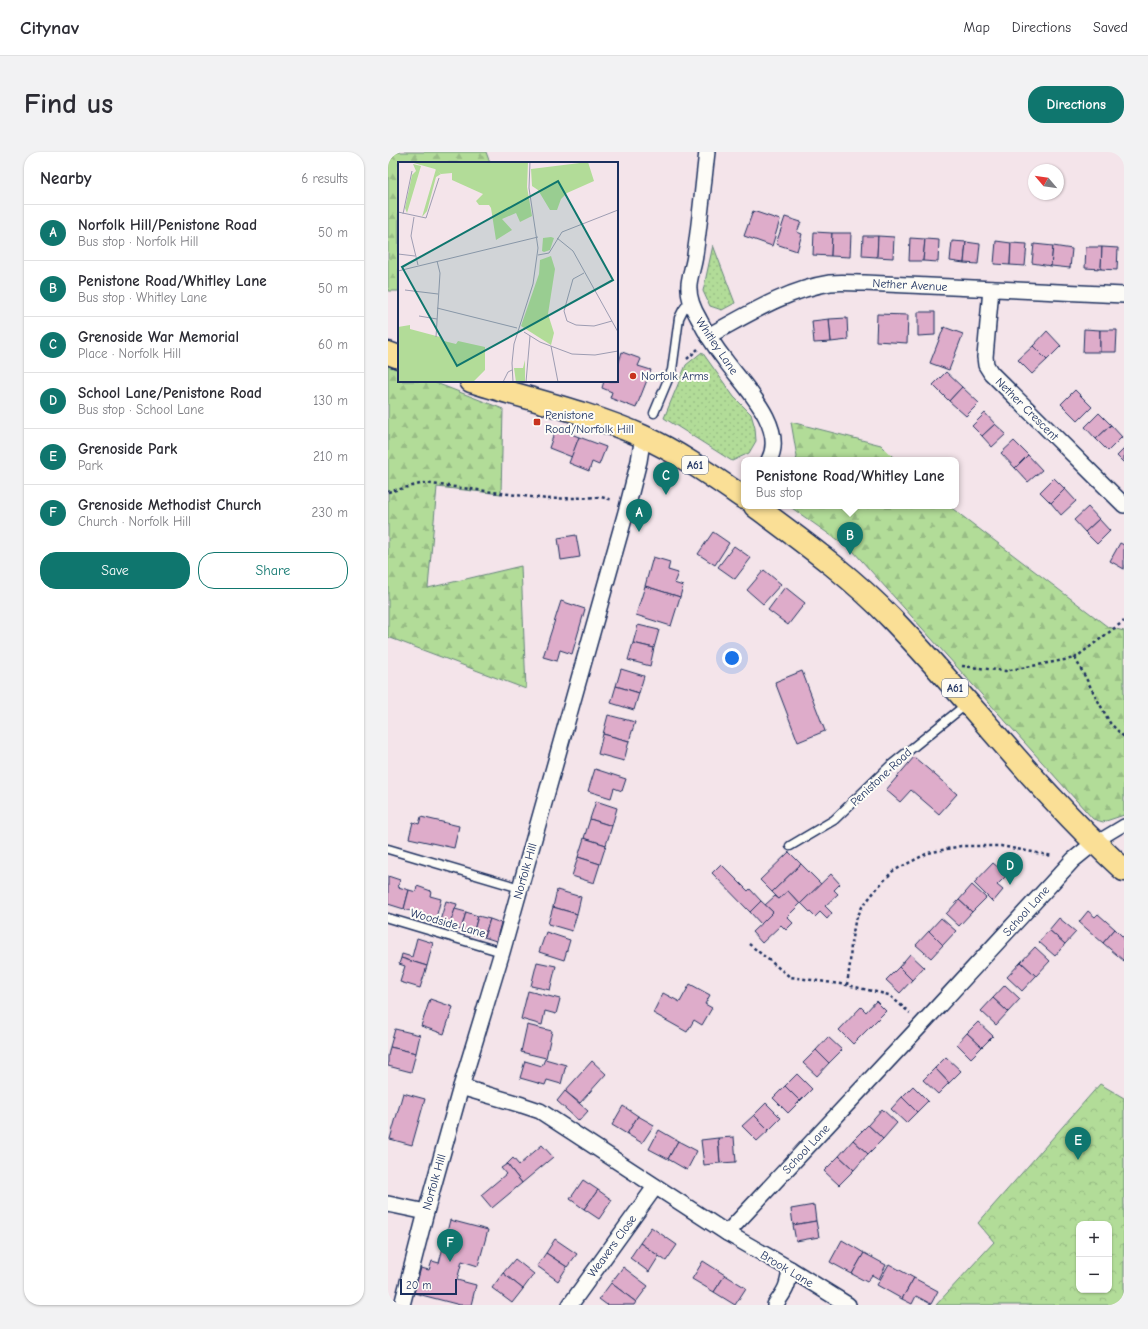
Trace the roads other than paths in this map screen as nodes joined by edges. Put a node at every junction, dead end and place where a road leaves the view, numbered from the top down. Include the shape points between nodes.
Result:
1 (708, 152) edge
2 (991, 289) junction
3 (1124, 295) edge
4 (690, 296) junction
5 (708, 336) junction
6 (388, 353) edge
7 (398, 357) edge
8 (474, 382) edge
9 (654, 413) dead end
10 (643, 436) junction
11 (770, 457) edge
12 (741, 496) edge
13 (1124, 505) edge
14 (758, 509) edge
15 (969, 702) junction
16 (1124, 825) edge
17 (1094, 843) junction
18 (790, 846) dead end
19 (388, 848) edge
20 (1124, 870) edge
21 (520, 888) junction
22 (388, 918) edge
23 (502, 952) junction
24 (461, 1087) junction
25 (655, 1187) junction
26 (388, 1204) edge
27 (426, 1212) junction
28 (727, 1233) junction
29 (790, 1269) junction
30 (402, 1305) edge
31 (570, 1305) edge
32 (775, 1305) edge
33 (848, 1305) edge

1 - 4 street, Whitley Lane via 689,285
2 - 3 street, Nether Avenue
2 - 5 street, Nether Avenue via 832,283 783,297
2 - 13 street, Nether Crescent via 986,365 991,373
4 - 5 street, Whitley Lane
4 - 9 lane via 679,318 672,370
5 - 11 street, Whitley Lane via 760,407 771,429 774,443
6 - 7 highway
8 - 10 highway, A61 via 597,419
10 - 12 highway, A61 via 708,473
10 - 21 street, Norfolk Hill via 628,505
14 - 15 highway, A61 via 836,567 892,618
15 - 17 highway, A61 via 1042,788
15 - 18 lane, Penistone Road via 891,765 834,820
16 - 17 street
17 - 20 highway, A61
17 - 28 street, School Lane via 1073,860
19 - 21 lane
21 - 23 street, Norfolk Hill
22 - 23 lane, Woodside Lane
23 - 24 street, Norfolk Hill
24 - 25 street via 540,1111
24 - 27 street, Norfolk Hill
25 - 28 street
25 - 31 street, Weavers Close
26 - 27 street
27 - 30 street, Norfolk Hill
28 - 29 street, Brook Lane
29 - 32 street via 788,1282
29 - 33 street, Brook Lane

